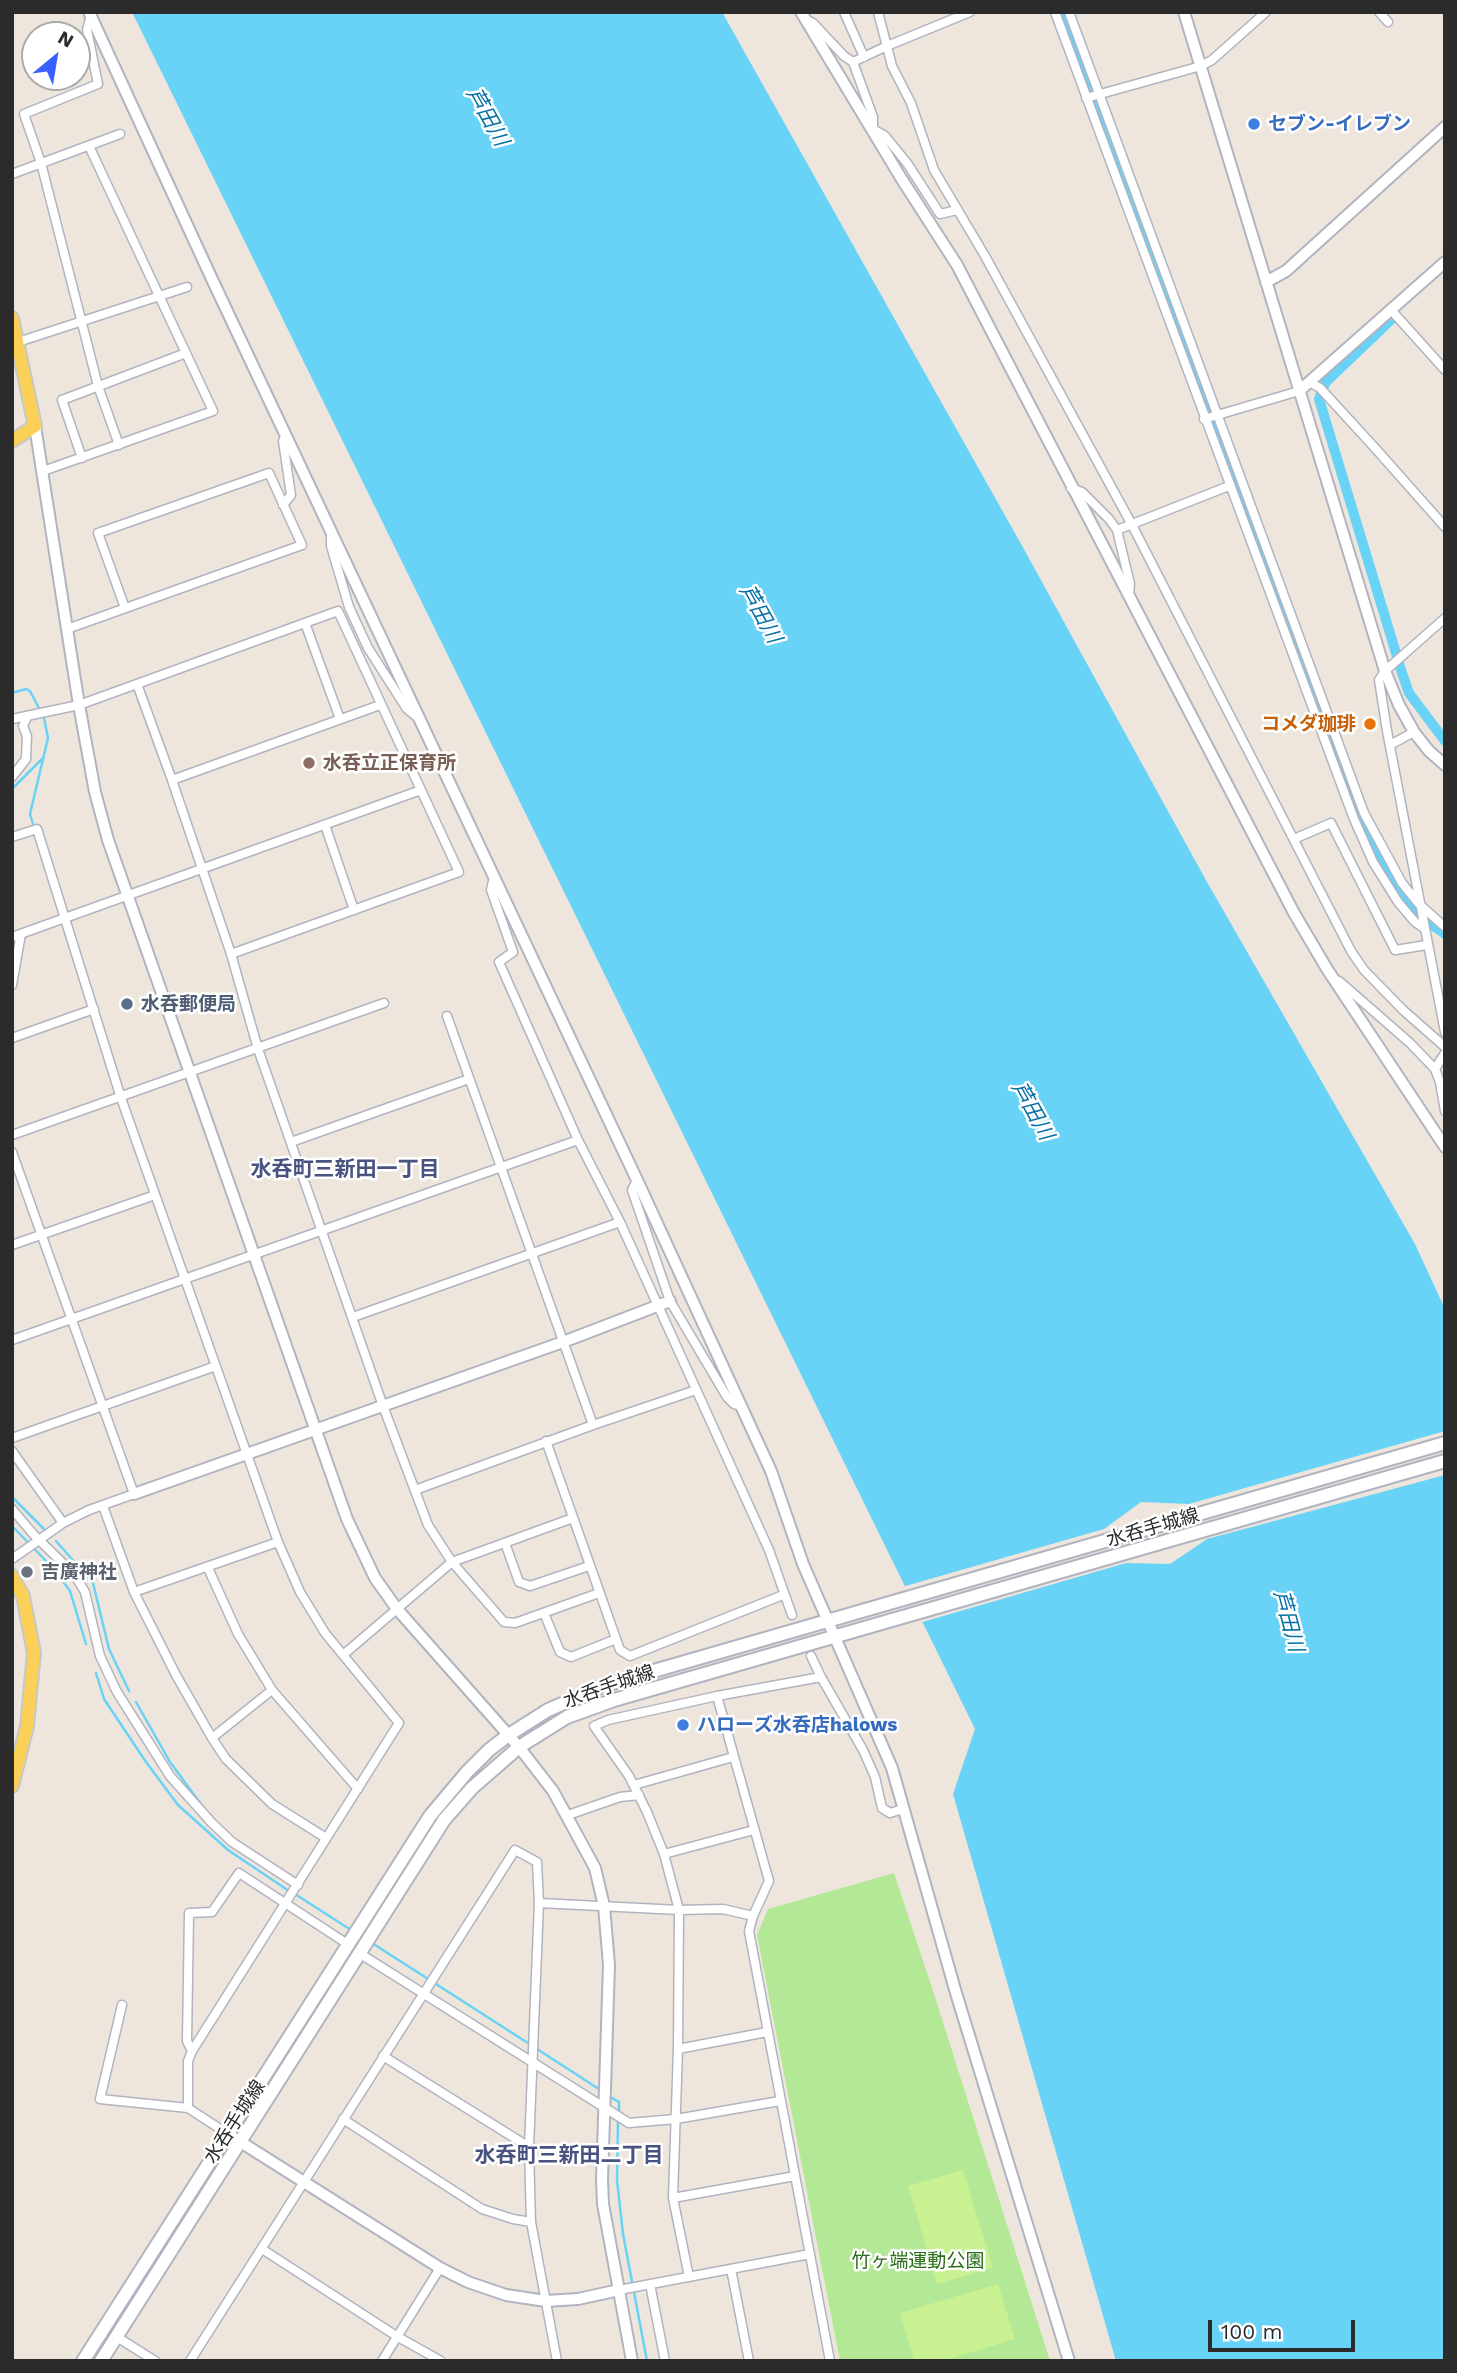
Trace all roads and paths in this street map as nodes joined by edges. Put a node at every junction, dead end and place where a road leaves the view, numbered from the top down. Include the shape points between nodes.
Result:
1 (844, 12) edge
2 (878, 12) edge
3 (970, 12) edge
4 (1055, 12) edge
5 (1069, 12) edge
6 (1184, 12) edge
7 (1266, 12) edge
8 (1379, 12) edge
9 (90, 13) edge
10 (803, 15) edge
11 (1388, 22) dead end
12 (887, 46) junction
13 (864, 57) junction
14 (853, 62) junction
15 (1201, 66) junction
16 (1092, 97) junction
17 (1445, 127) edge
18 (873, 130) junction
19 (120, 134) dead end
20 (89, 146) junction
21 (41, 163) junction
22 (12, 174) edge
23 (957, 210) junction
24 (1445, 262) edge
25 (1266, 282) junction
26 (187, 286) dead end
27 (160, 296) junction
28 (1392, 311) junction
29 (12, 318) edge
30 (82, 322) junction
31 (17, 347) edge
32 (186, 353) junction
33 (1445, 370) edge
34 (1311, 383) junction
35 (98, 386) junction
36 (1299, 391) junction
37 (1210, 416) junction
38 (35, 426) junction
39 (286, 435) junction
40 (12, 441) edge
41 (119, 445) junction
42 (82, 458) junction
43 (43, 471) junction
44 (1229, 486) junction
45 (1071, 488) junction
46 (283, 505) junction
47 (1132, 523) junction
48 (1445, 527) edge
49 (1117, 530) junction
50 (332, 531) junction
51 (1129, 596) junction
52 (349, 607) junction
53 (125, 608) junction
54 (338, 611) junction
55 (306, 623) junction
56 (1443, 623) edge
57 (67, 629) junction
58 (1385, 671) junction
59 (137, 684) junction
60 (79, 705) junction
61 (380, 705) junction
62 (27, 717) junction
63 (12, 719) edge
64 (340, 719) junction
65 (419, 719) junction
66 (1414, 732) junction
67 (1391, 745) junction
68 (1445, 765) edge
69 (12, 777) edge
70 (172, 780) junction
71 (421, 790) junction
72 (325, 825) junction
73 (12, 837) edge
74 (1294, 839) junction
75 (201, 870) junction
76 (494, 877) junction
77 (127, 897) junction
78 (1419, 906) junction
79 (354, 910) junction
80 (66, 918) junction
81 (1424, 926) junction
82 (1445, 927) edge
83 (17, 935) edge
84 (1427, 945) junction
85 (230, 954) junction
86 (1327, 969) junction
87 (12, 985) edge
88 (384, 1003) dead end
89 (94, 1009) junction
90 (447, 1016) dead end
91 (1445, 1031) edge
92 (12, 1038) edge
93 (1445, 1047) edge
94 (258, 1049) junction
95 (1445, 1053) edge
96 (1435, 1069) junction
97 (189, 1074) junction
98 (469, 1079) junction
99 (121, 1098) junction
100 (1445, 1111) edge
101 (12, 1135) edge
102 (578, 1140) junction
103 (291, 1142) junction
104 (1445, 1147) edge
105 (12, 1152) edge
106 (501, 1168) junction
107 (15, 1171) edge
108 (638, 1180) junction
109 (155, 1195) junction
110 (620, 1223) junction
111 (323, 1231) junction
112 (41, 1234) junction
113 (12, 1245) edge
114 (531, 1253) junction
115 (254, 1256) junction
116 (186, 1280) junction
117 (670, 1301) junction
118 (659, 1307) junction
119 (353, 1317) junction
120 (72, 1320) junction
121 (12, 1340) edge
122 (563, 1342) junction
123 (216, 1366) junction
124 (696, 1390) junction
125 (103, 1406) junction
126 (383, 1406) junction
127 (742, 1406) junction
128 (593, 1425) junction
129 (315, 1428) junction
130 (12, 1438) edge
131 (545, 1441) junction
132 (1445, 1443) edge
133 (12, 1451) edge
134 (248, 1453) junction
135 (1445, 1461) edge
136 (415, 1490) junction
137 (134, 1494) junction
138 (103, 1506) junction
139 (12, 1509) edge
140 (573, 1518) junction
141 (63, 1522) junction
142 (278, 1542) junction
143 (505, 1543) junction
144 (34, 1544) junction
145 (12, 1559) edge
146 (452, 1562) junction
147 (589, 1566) junction
148 (208, 1568) junction
149 (12, 1576) edge
150 (134, 1592) junction
151 (599, 1593) junction
152 (783, 1595) junction
153 (397, 1609) junction
154 (544, 1613) junction
155 (792, 1615) dead end
156 (827, 1621) junction
157 (834, 1636) junction
158 (616, 1639) junction
159 (343, 1655) junction
160 (811, 1656) dead end
161 (821, 1677) junction
162 (272, 1689) junction
163 (717, 1696) junction
164 (507, 1736) junction
165 (212, 1738) junction
166 (519, 1747) junction
167 (733, 1757) junction
168 (12, 1783) edge
169 (634, 1785) junction
170 (358, 1789) junction
171 (639, 1795) junction
172 (903, 1809) junction
173 (568, 1815) junction
174 (754, 1830) junction
175 (326, 1838) junction
176 (664, 1854) junction
177 (297, 1886) junction
178 (288, 1901) junction
179 (539, 1903) junction
180 (604, 1906) junction
181 (679, 1910) junction
182 (753, 1916) junction
183 (366, 1930) junction
184 (356, 1946) junction
185 (425, 1989) junction
186 (122, 2004) dead end
187 (767, 2032) junction
188 (678, 2049) junction
189 (192, 2051) junction
190 (383, 2056) junction
191 (533, 2062) junction
192 (780, 2101) junction
193 (607, 2106) junction
194 (187, 2108) junction
195 (343, 2119) junction
196 (676, 2119) junction
197 (228, 2134) junction
198 (240, 2142) junction
199 (529, 2147) junction
200 (795, 2176) junction
201 (303, 2183) junction
202 (673, 2198) junction
203 (531, 2222) junction
204 (262, 2249) junction
205 (810, 2254) junction
206 (440, 2268) junction
207 (731, 2269) junction
208 (689, 2277) junction
209 (645, 2285) junction
210 (623, 2289) junction
211 (546, 2301) junction
212 (117, 2337) junction
213 (398, 2337) junction
214 (83, 2361) edge
215 (101, 2361) edge
216 (155, 2361) edge
217 (190, 2361) edge
218 (382, 2361) edge
219 (441, 2361) edge
220 (557, 2361) edge
221 (632, 2361) edge
222 (665, 2361) edge
223 (749, 2361) edge
224 (830, 2361) edge
225 (1069, 2361) edge

1 - 13 street
2 - 12 street
3 - 12 street
4 - 16 street
5 - 16 street
6 - 15 street
7 - 15 street
8 - 11 street
9 - 21 street via 87,30 98,84 24,114
9 - 39 street
10 - 14 street
10 - 18 street
12 - 13 street
12 - 23 street via 934,170
13 - 14 street
14 - 18 street via 873,117
15 - 16 street
15 - 25 street
16 - 37 street
16 - 37 street
17 - 25 street via 1286,271
18 - 23 street via 885,136 907,163 940,214
18 - 45 street via 957,265
19 - 20 street
20 - 21 street
20 - 27 street
21 - 22 street
21 - 30 street
23 - 47 street
24 - 28 street
25 - 36 street
26 - 27 street
27 - 30 street
27 - 32 street
28 - 33 street
28 - 34 street
29 - 31 main road
30 - 31 street
30 - 35 street
31 - 38 main road
32 - 35 street
32 - 41 street via 213,411
34 - 36 street
34 - 48 street
35 - 41 street
35 - 42 street via 62,400
36 - 37 street
36 - 58 street
37 - 44 street
37 - 78 street via 1364,813 1391,868
38 - 40 main road
38 - 43 street
39 - 46 street via 291,495
39 - 50 street
41 - 42 street
42 - 43 street
43 - 57 street
44 - 47 street
44 - 81 street via 1373,862 1398,902
45 - 49 street via 1082,492
45 - 51 street
46 - 53 street via 302,545
46 - 53 street via 268,473 98,533
47 - 49 street
47 - 74 street
49 - 51 street
50 - 52 street via 331,546
50 - 65 street
51 - 86 street
52 - 54 street
52 - 65 street via 374,658 407,709
53 - 57 street
54 - 55 street
54 - 61 street
55 - 59 street
55 - 64 street
56 - 58 street
57 - 60 street
58 - 66 street
58 - 67 street via 1379,680
59 - 60 street
59 - 70 street
60 - 62 street
60 - 77 street via 108,840
61 - 64 street
61 - 71 street
62 - 63 street
62 - 69 street via 23,726 26,759
64 - 70 street
65 - 76 street
66 - 67 street
66 - 68 street
67 - 78 street
70 - 75 street
71 - 72 street
71 - 79 street via 459,872
72 - 75 street
72 - 79 street
73 - 80 street via 37,829
74 - 84 street via 1331,823 1395,950
74 - 93 street via 1364,970
75 - 77 street
75 - 85 street
76 - 102 street via 491,890 513,952 499,962
76 - 108 street
77 - 80 street
77 - 97 street
78 - 81 street
78 - 82 street
79 - 85 street
80 - 83 street
80 - 89 street
81 - 84 street
83 - 87 street
84 - 91 street
85 - 94 street
86 - 96 street
86 - 104 street
88 - 94 street
89 - 92 street
89 - 99 street
90 - 98 street
94 - 97 street
94 - 103 street
95 - 96 street
96 - 100 street
97 - 99 street
97 - 115 street
98 - 103 street
98 - 106 street
99 - 101 street
99 - 109 street
102 - 106 street
102 - 110 street
103 - 111 street
105 - 107 street
106 - 111 street
106 - 114 street
107 - 112 street
108 - 117 street via 632,1190
108 - 127 street
109 - 112 street
109 - 116 street
110 - 114 street
110 - 118 street
111 - 115 street
111 - 119 street
112 - 113 street
112 - 120 street
114 - 119 street
114 - 122 street
115 - 116 street
115 - 129 street
116 - 120 street
116 - 123 street
117 - 118 street
117 - 127 street via 727,1397
118 - 122 street
118 - 124 street
119 - 126 street
120 - 121 street
120 - 125 street
122 - 126 street
122 - 128 street
123 - 125 street
123 - 134 street
124 - 128 street
124 - 152 street via 769,1550
125 - 130 street
125 - 137 street
126 - 129 street
126 - 136 street
127 - 156 street
128 - 131 street
129 - 134 street
129 - 153 street via 347,1519 375,1578
131 - 136 street
131 - 140 street
132 - 156 main road, 水呑手城線
133 - 141 street
134 - 137 street
134 - 142 street
135 - 157 main road, 水呑手城線
136 - 146 street via 428,1525
137 - 138 street
138 - 141 street
138 - 150 street
139 - 144 street
140 - 143 street
140 - 147 street
141 - 144 street
142 - 148 street
142 - 159 street via 300,1592
143 - 146 street
143 - 147 street via 519,1582 530,1586
144 - 145 street
144 - 177 street via 74,1574 85,1592 100,1656 111,1680 170,1776 232,1842
146 - 153 street
146 - 154 street via 504,1622
147 - 151 street
148 - 150 street
148 - 162 street via 238,1634
149 - 168 main road via 23,1596 34,1653 27,1726
150 - 165 street
151 - 154 street
151 - 158 street
152 - 155 street
152 - 158 street via 630,1656 620,1650
153 - 159 street
153 - 164 street
154 - 158 street via 559,1652 571,1657
156 - 157 street
156 - 164 main road, 水呑手城線 via 605,1685 548,1710
157 - 166 main road, 水呑手城線 via 614,1700 567,1717
157 - 172 street via 892,1769
159 - 170 street via 399,1723
160 - 161 street
161 - 163 street
161 - 172 street via 863,1750 882,1808 891,1813
162 - 165 street
162 - 170 street
163 - 167 street
163 - 169 street via 594,1726
164 - 166 street
164 - 183 main road, 水呑手城線 via 467,1772 430,1816
165 - 175 street via 226,1759 272,1804
166 - 173 street
166 - 183 main road, 水呑手城線 via 472,1788 444,1821
167 - 169 street
167 - 174 street
169 - 171 street
170 - 175 street
171 - 173 street
171 - 176 street
172 - 225 street
173 - 180 street via 595,1868
174 - 176 street
174 - 182 street via 769,1881
175 - 177 street
176 - 181 street
177 - 178 street
178 - 184 street
178 - 189 street
178 - 189 street via 239,1873 212,1912 189,1913 187,2040
179 - 180 street
179 - 185 street via 537,1861 515,1850
179 - 191 street
180 - 181 street
180 - 193 street via 609,1965
181 - 182 street via 723,1909
181 - 188 street
182 - 187 street via 749,1931
183 - 184 main road, 水呑手城線
184 - 185 street
184 - 197 main road, 水呑手城線
184 - 198 main road, 水呑手城線
185 - 190 street
185 - 191 street
186 - 194 street via 100,2099
187 - 188 street
187 - 192 street
188 - 196 street
189 - 194 street
190 - 195 street
190 - 199 street
191 - 193 street
191 - 199 street
192 - 196 street
192 - 200 street
193 - 196 street via 629,2123
193 - 210 street via 602,2192
194 - 197 street
195 - 201 street
195 - 203 street via 482,2208
196 - 202 street
197 - 198 street
197 - 214 main road, 水呑手城線
198 - 201 street
198 - 212 main road, 水呑手城線
199 - 203 street
200 - 202 street
200 - 205 street
201 - 204 street
201 - 206 street
202 - 208 street
203 - 211 street
204 - 213 street
204 - 217 street
205 - 207 street
205 - 224 street
206 - 211 street via 506,2295
206 - 213 street
207 - 208 street
207 - 223 street
208 - 209 street
209 - 210 street
209 - 222 street
210 - 211 street
210 - 221 street
211 - 220 street
212 - 215 main road, 水呑手城線
212 - 216 street
213 - 218 street
213 - 219 street

